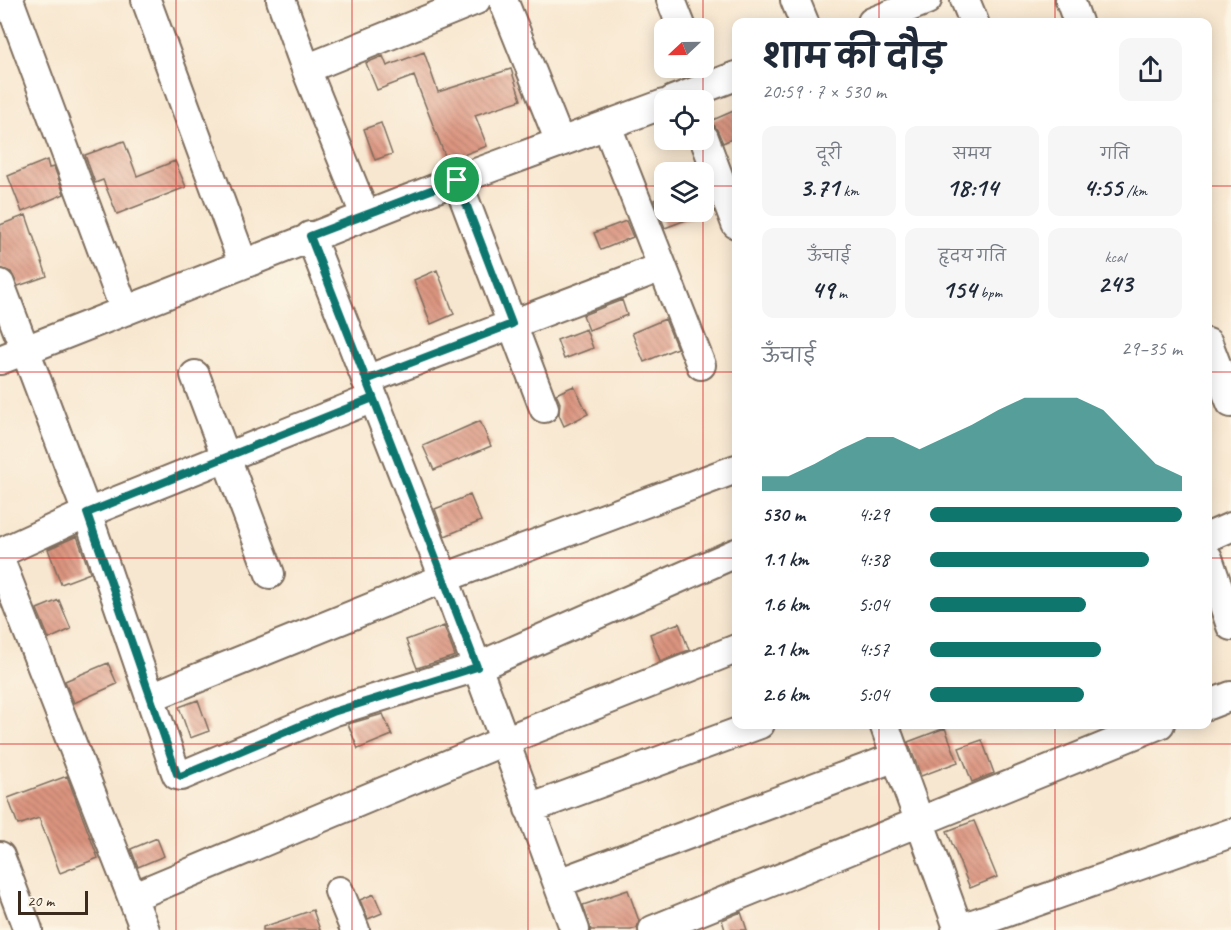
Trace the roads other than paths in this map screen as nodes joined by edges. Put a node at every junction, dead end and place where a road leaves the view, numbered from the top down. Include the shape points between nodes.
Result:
1 (9, 0) edge
2 (146, 0) edge
3 (281, 0) edge
4 (476, 0) edge
5 (503, 0) edge
6 (671, 0) edge
7 (795, 0) edge
8 (965, 0) edge
9 (1070, 0) edge
10 (922, 1) edge
11 (678, 18) edge
12 (802, 18) edge
13 (882, 18) edge
14 (972, 18) edge
15 (1077, 18) edge
16 (306, 69) junction
17 (732, 77) edge
18 (695, 90) edge
19 (654, 106) edge
20 (607, 126) junction
21 (560, 142) junction
22 (708, 150) edge
23 (457, 180) junction
24 (732, 213) edge
25 (365, 215) junction
26 (310, 236) junction
27 (243, 263) junction
28 (662, 267) junction
29 (0, 284) edge
30 (125, 311) junction
31 (512, 324) junction
32 (1212, 353) edge
33 (13, 356) edge
34 (700, 365) dead end
35 (195, 375) dead end
36 (369, 389) junction
37 (1231, 403) edge
38 (544, 408) dead end
39 (225, 458) junction
40 (732, 470) edge
41 (87, 513) junction
42 (1231, 527) edge
43 (1212, 535) edge
44 (0, 553) edge
45 (732, 555) edge
46 (0, 560) edge
47 (1212, 570) edge
48 (270, 574) dead end
49 (444, 578) junction
50 (1231, 626) edge
51 (732, 652) edge
52 (477, 667) junction
53 (1231, 696) edge
54 (151, 697) junction
55 (1212, 703) edge
56 (746, 729) edge
57 (886, 729) edge
58 (1148, 729) edge
59 (504, 741) junction
60 (896, 757) junction
61 (529, 809) junction
62 (920, 821) junction
63 (1231, 833) edge
64 (0, 856) edge
65 (558, 883) junction
66 (339, 891) dead end
67 (132, 897) junction
68 (28, 930) edge
69 (145, 930) edge
70 (355, 930) edge
71 (575, 930) edge
72 (653, 930) edge
73 (958, 930) edge

1 - 30 street
2 - 27 street
3 - 16 street
4 - 16 street
5 - 21 street
6 - 11 street
7 - 12 street
8 - 14 street
9 - 15 street
10 - 13 street
16 - 25 street
17 - 18 street
19 - 20 street
20 - 21 street
20 - 28 street
21 - 23 street
22 - 24 street
23 - 25 street
23 - 31 street
25 - 26 street
26 - 27 street
26 - 36 street
27 - 30 street
28 - 31 street
28 - 34 street
29 - 33 street
30 - 33 street
31 - 36 street
31 - 38 street
32 - 37 street
33 - 41 street
35 - 39 street
36 - 39 street
36 - 49 street
39 - 41 street
39 - 48 street
40 - 49 street
41 - 44 street
41 - 54 street
42 - 43 street
45 - 52 street
46 - 67 street
47 - 50 street
49 - 52 street
49 - 54 street
51 - 59 street
52 - 54 street via 333,712 181,776 175,770
52 - 59 street
53 - 55 street
56 - 61 street
57 - 60 street
58 - 62 street
59 - 61 street
59 - 67 street
60 - 62 street
60 - 65 street
61 - 65 street
62 - 72 street
62 - 73 street
63 - 73 street
64 - 68 street
65 - 71 street
66 - 70 street
67 - 69 street

